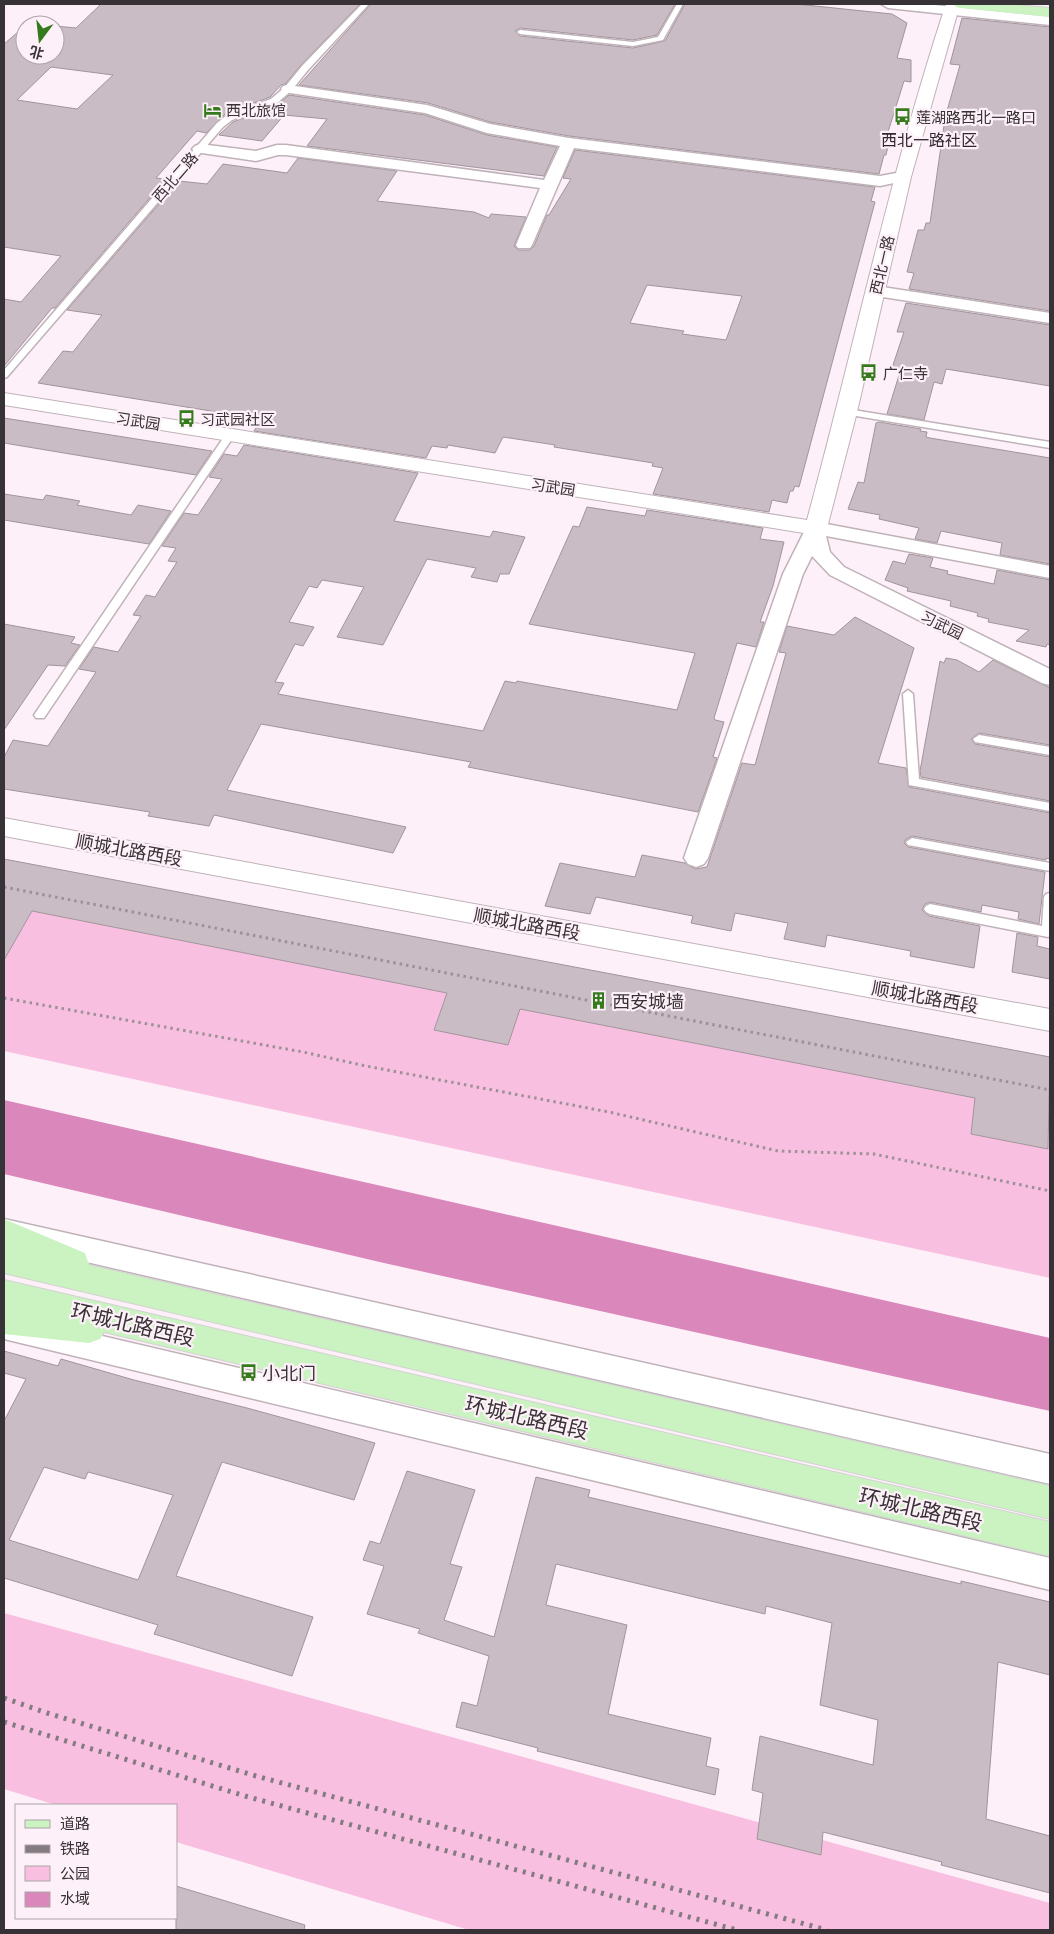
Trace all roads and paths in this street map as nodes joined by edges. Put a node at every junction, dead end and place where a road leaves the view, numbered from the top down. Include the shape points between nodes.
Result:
1 (366, 4) edge
2 (680, 4) edge
3 (888, 4) edge
4 (955, 6) edge
5 (1050, 13) edge
6 (1050, 21) edge
7 (520, 32) dead end
8 (288, 89) junction
9 (569, 143) junction
10 (200, 149) junction
11 (902, 177) junction
12 (549, 185) junction
13 (524, 245) dead end
14 (876, 290) junction
15 (1050, 318) edge
16 (4, 375) edge
17 (4, 399) edge
18 (847, 412) junction
19 (229, 436) junction
20 (1050, 445) edge
21 (816, 528) junction
22 (1050, 572) edge
23 (1050, 678) edge
24 (908, 694) dead end
25 (40, 715) dead end
26 (978, 739) dead end
27 (1050, 752) edge
28 (1050, 807) edge
29 (4, 827) edge
30 (912, 842) dead end
31 (696, 858) dead end
32 (1050, 867) edge
33 (4, 887) edge
34 (1050, 897) edge
35 (930, 909) dead end
36 (4, 998) edge
37 (1050, 1020) edge
38 (1050, 1090) edge
39 (1050, 1191) edge
40 (4, 1231) edge
41 (4, 1258) edge
42 (67, 1260) junction
43 (138, 1276) junction
44 (4, 1294) edge
45 (4, 1320) edge
46 (4, 1326) edge
47 (224, 1346) junction
48 (1050, 1469) edge
49 (1050, 1503) edge
50 (1050, 1539) edge
51 (1050, 1574) edge

1 - 8 lane, 西北二路
2 - 7 lane via 661,39 646,43
3 - 4 street
4 - 5 main road
4 - 6 street
4 - 11 street, 西北一路
8 - 9 street via 427,109 487,128
8 - 10 lane, 西北二路 via 274,101 224,121
9 - 11 street via 880,181
9 - 12 street
10 - 12 street via 256,156 286,150
10 - 16 lane, 西北二路
11 - 14 street, 西北一路
12 - 13 street
14 - 15 street
14 - 18 street, 西北一路
17 - 19 street, 习武园
18 - 20 lane
18 - 21 street, 西北一路
19 - 21 street, 习武园
19 - 25 lane
21 - 22 street
21 - 23 street, 习武园 via 816,544 820,553 837,571
21 - 31 street via 793,574
24 - 28 lane via 913,782
26 - 27 lane
29 - 37 street, 顺城北路西段
30 - 32 lane
33 - 38 path
34 - 35 lane via 1048,932
36 - 39 path via 609,1112 778,1151 874,1154
40 - 42 main road
40 - 43 street
41 - 42 street
41 - 43 main road, 环城北路西段
42 - 43 main road
43 - 48 street
43 - 49 main road, 环城北路西段
44 - 47 main road, 环城北路西段
45 - 47 main road
46 - 51 street
47 - 50 main road, 环城北路西段

